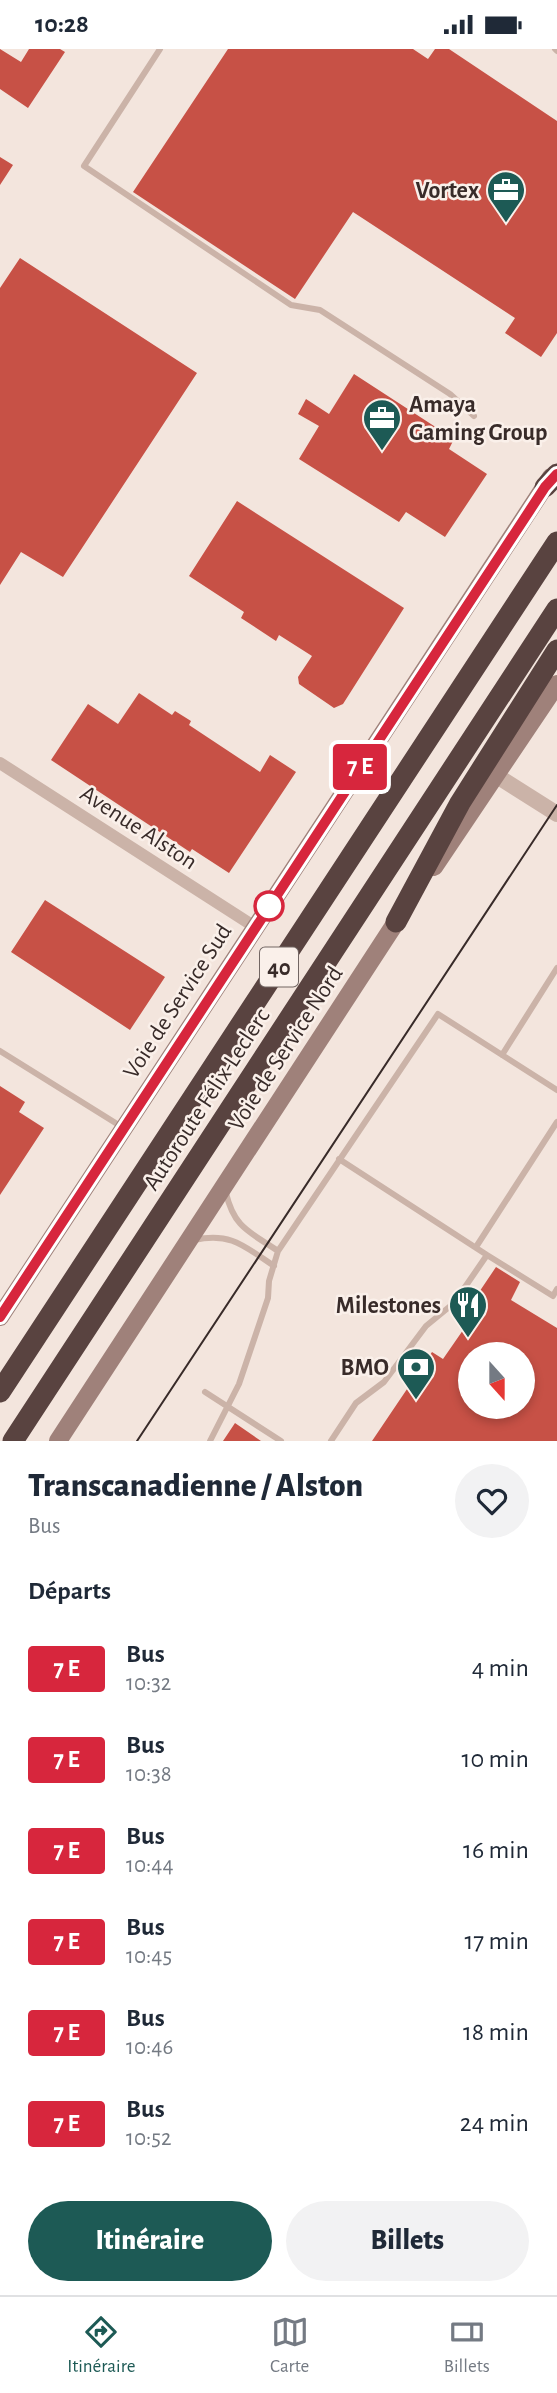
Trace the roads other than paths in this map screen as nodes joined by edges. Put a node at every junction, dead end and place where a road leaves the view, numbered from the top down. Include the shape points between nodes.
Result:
1 (160, 49) edge
2 (474, 416) dead end
3 (557, 467) edge
4 (551, 480) edge
5 (557, 542) edge
6 (557, 609) edge
7 (557, 650) edge
8 (557, 684) edge
9 (0, 763) edge
10 (497, 776) junction
11 (557, 814) edge
12 (396, 922) junction
13 (255, 927) junction
14 (557, 968) edge
15 (0, 1051) edge
16 (502, 1055) junction
17 (557, 1090) edge
18 (557, 1122) edge
19 (124, 1128) junction
20 (340, 1159) junction
21 (224, 1186) junction
22 (188, 1241) junction
23 (475, 1247) junction
24 (278, 1251) junction
25 (488, 1255) junction
26 (274, 1266) junction
27 (557, 1289) edge
28 (5, 1299) edge
29 (0, 1317) edge
30 (0, 1392) edge
31 (205, 1392) dead end
32 (229, 1407) junction
33 (13, 1441) edge
34 (58, 1441) edge
35 (210, 1441) edge
36 (281, 1441) edge
37 (331, 1441) edge

1 - 2 lane via 84,166 291,305 320,310 450,394
3 - 4 main road, Voie de Service Sud
4 - 13 main road, Voie de Service Sud
5 - 30 highway, Autoroute Félix-Leclerc / 40
6 - 33 highway, Autoroute Félix-Leclerc / 40
7 - 12 highway via 460,803
8 - 10 main road, Voie de Service Nord
9 - 13 street, Avenue Alston
10 - 11 street
10 - 12 main road, Voie de Service Nord
12 - 21 main road, Voie de Service Nord
13 - 19 main road, Voie de Service Sud
14 - 16 lane
15 - 19 lane
16 - 17 lane
16 - 20 lane via 438,1014
18 - 23 lane
19 - 28 main road, Voie de Service Sud
20 - 23 lane
20 - 24 lane
21 - 22 main road, Voie de Service Nord
21 - 24 lane via 237,1223
22 - 26 lane via 228,1238
22 - 34 main road, Voie de Service Nord
23 - 25 lane
24 - 26 lane
25 - 27 lane via 553,1296
25 - 37 lane via 454,1303 426,1326 384,1382 356,1403
26 - 32 lane via 268,1298
28 - 29 main road, Voie de Service Sud
31 - 32 lane
32 - 35 lane
32 - 36 lane

